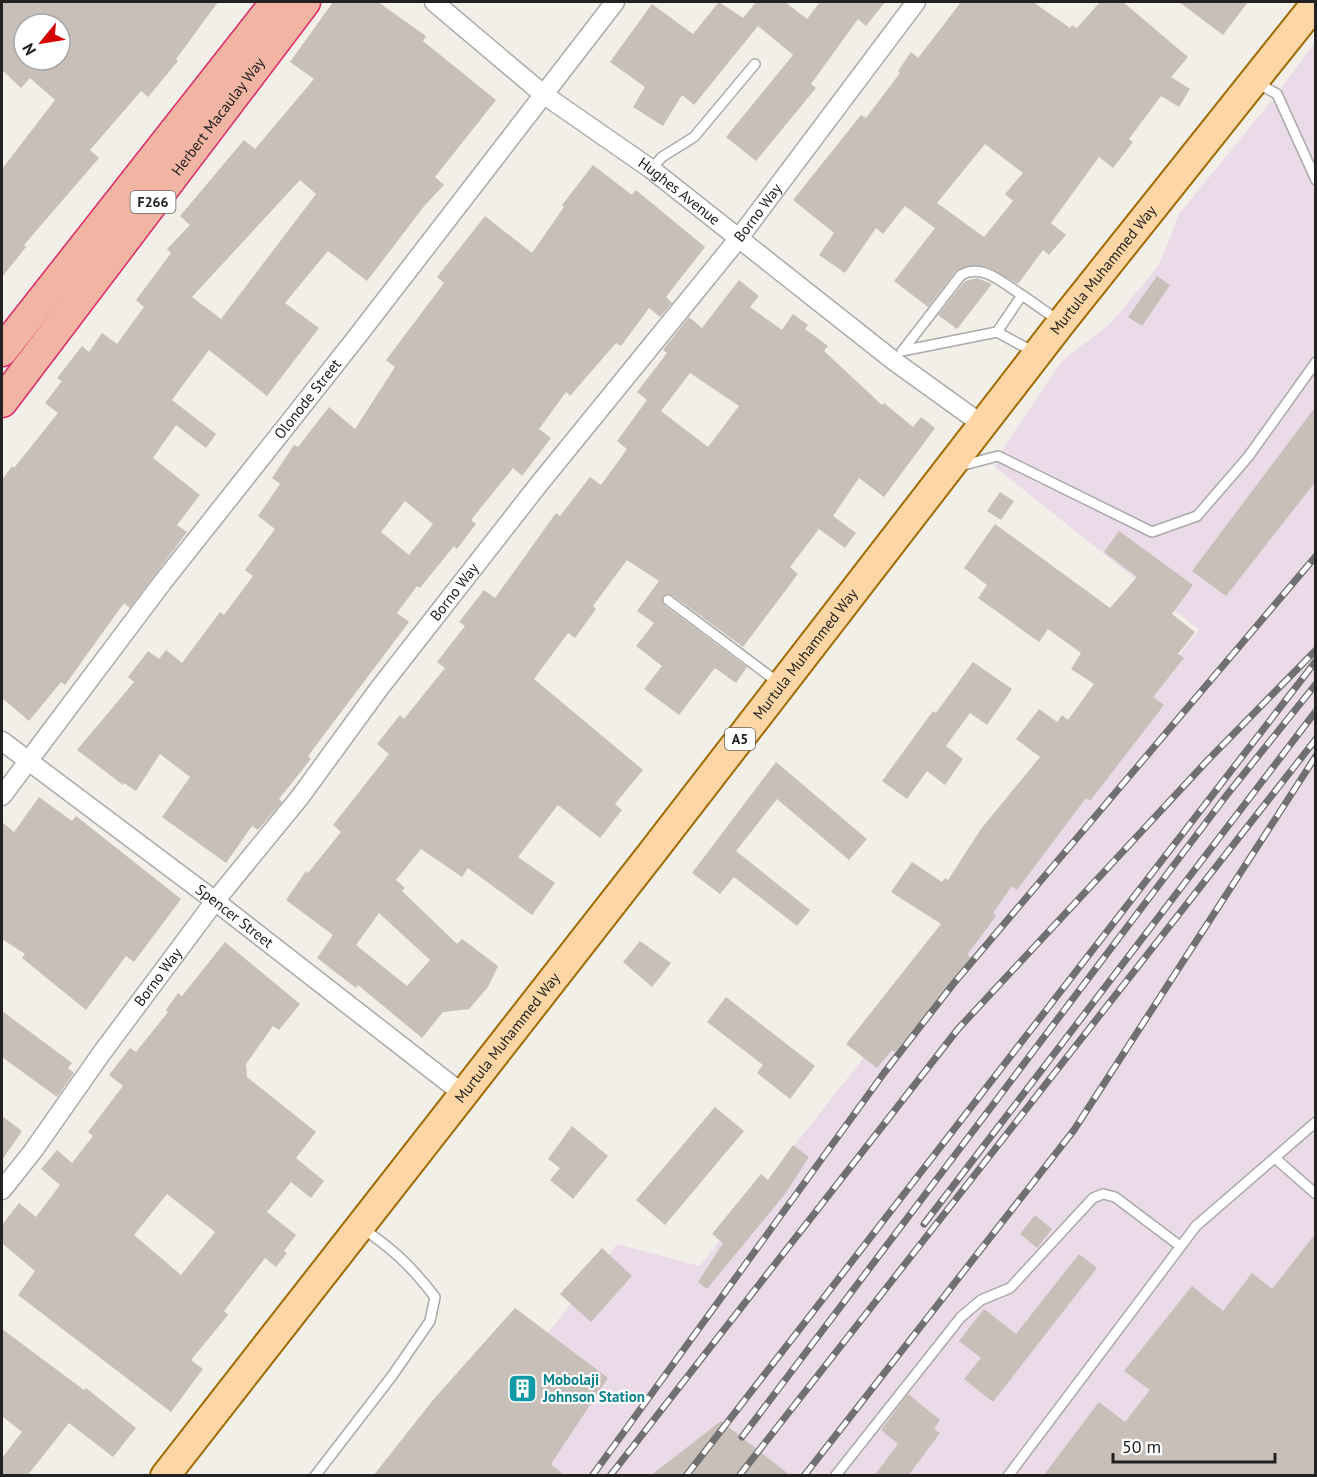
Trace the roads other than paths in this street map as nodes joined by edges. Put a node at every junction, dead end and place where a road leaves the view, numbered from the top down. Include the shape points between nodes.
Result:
1 (276, 2) edge
2 (305, 2) edge
3 (434, 2) edge
4 (615, 2) edge
5 (916, 2) edge
6 (1316, 3) edge
7 (755, 64) dead end
8 (1255, 82) junction
9 (543, 94) junction
10 (651, 168) junction
11 (1316, 180) edge
12 (739, 238) junction
13 (1022, 295) junction
14 (1061, 323) junction
15 (997, 332) junction
16 (2, 351) edge
17 (1039, 355) junction
18 (898, 356) junction
19 (1316, 362) edge
20 (2, 402) edge
21 (983, 425) junction
22 (948, 469) junction
23 (668, 600) dead end
24 (781, 685) junction
25 (2, 741) edge
26 (28, 761) junction
27 (2, 796) edge
28 (215, 901) junction
29 (463, 1094) junction
30 (1316, 1122) edge
31 (1275, 1158) junction
32 (2, 1190) edge
33 (1316, 1194) edge
34 (360, 1227) junction
35 (1180, 1246) junction
36 (836, 1475) edge
37 (165, 1476) edge
38 (315, 1476) edge
39 (1008, 1476) edge

1 - 16 highway, Herbert Macaulay Way / F266
2 - 20 highway, Herbert Macaulay Way / F266
3 - 9 street, Hughes Avenue
4 - 9 street, Olonode Street
5 - 12 street, Borno Way
6 - 8 main road, Murtula Muhammed Way / A5
7 - 10 lane via 694,137
8 - 11 lane via 1277,94
8 - 14 main road, Murtula Muhammed Way / A5
9 - 10 street, Hughes Avenue
9 - 26 street, Olonode Street
10 - 12 street, Hughes Avenue
12 - 18 street, Hughes Avenue
12 - 28 street, Borno Way via 539,484 300,797
13 - 14 lane
13 - 15 lane
13 - 18 lane via 982,271 971,270 961,275
14 - 17 main road, Murtula Muhammed Way / A5
15 - 17 lane
15 - 18 lane
17 - 21 main road, Murtula Muhammed Way / A5
18 - 21 street, Hughes Avenue
19 - 22 lane via 1248,457 1197,516 1152,532 998,456
21 - 22 main road, Murtula Muhammed Way / A5
22 - 24 main road, Murtula Muhammed Way / A5
23 - 24 lane
24 - 29 main road, Murtula Muhammed Way / A5
25 - 26 street, Spencer Street
26 - 27 street, Olonode Street
26 - 28 street, Spencer Street
28 - 29 street, Spencer Street
28 - 32 street, Borno Way
29 - 34 main road, Murtula Muhammed Way / A5
30 - 31 lane
31 - 33 lane
31 - 35 lane via 1196,1226
34 - 37 main road, Murtula Muhammed Way / A5
34 - 38 lane via 411,1266 435,1297 430,1321
35 - 36 lane via 1114,1197 1103,1194 1093,1198 1010,1288 981,1300 961,1317
35 - 39 lane

